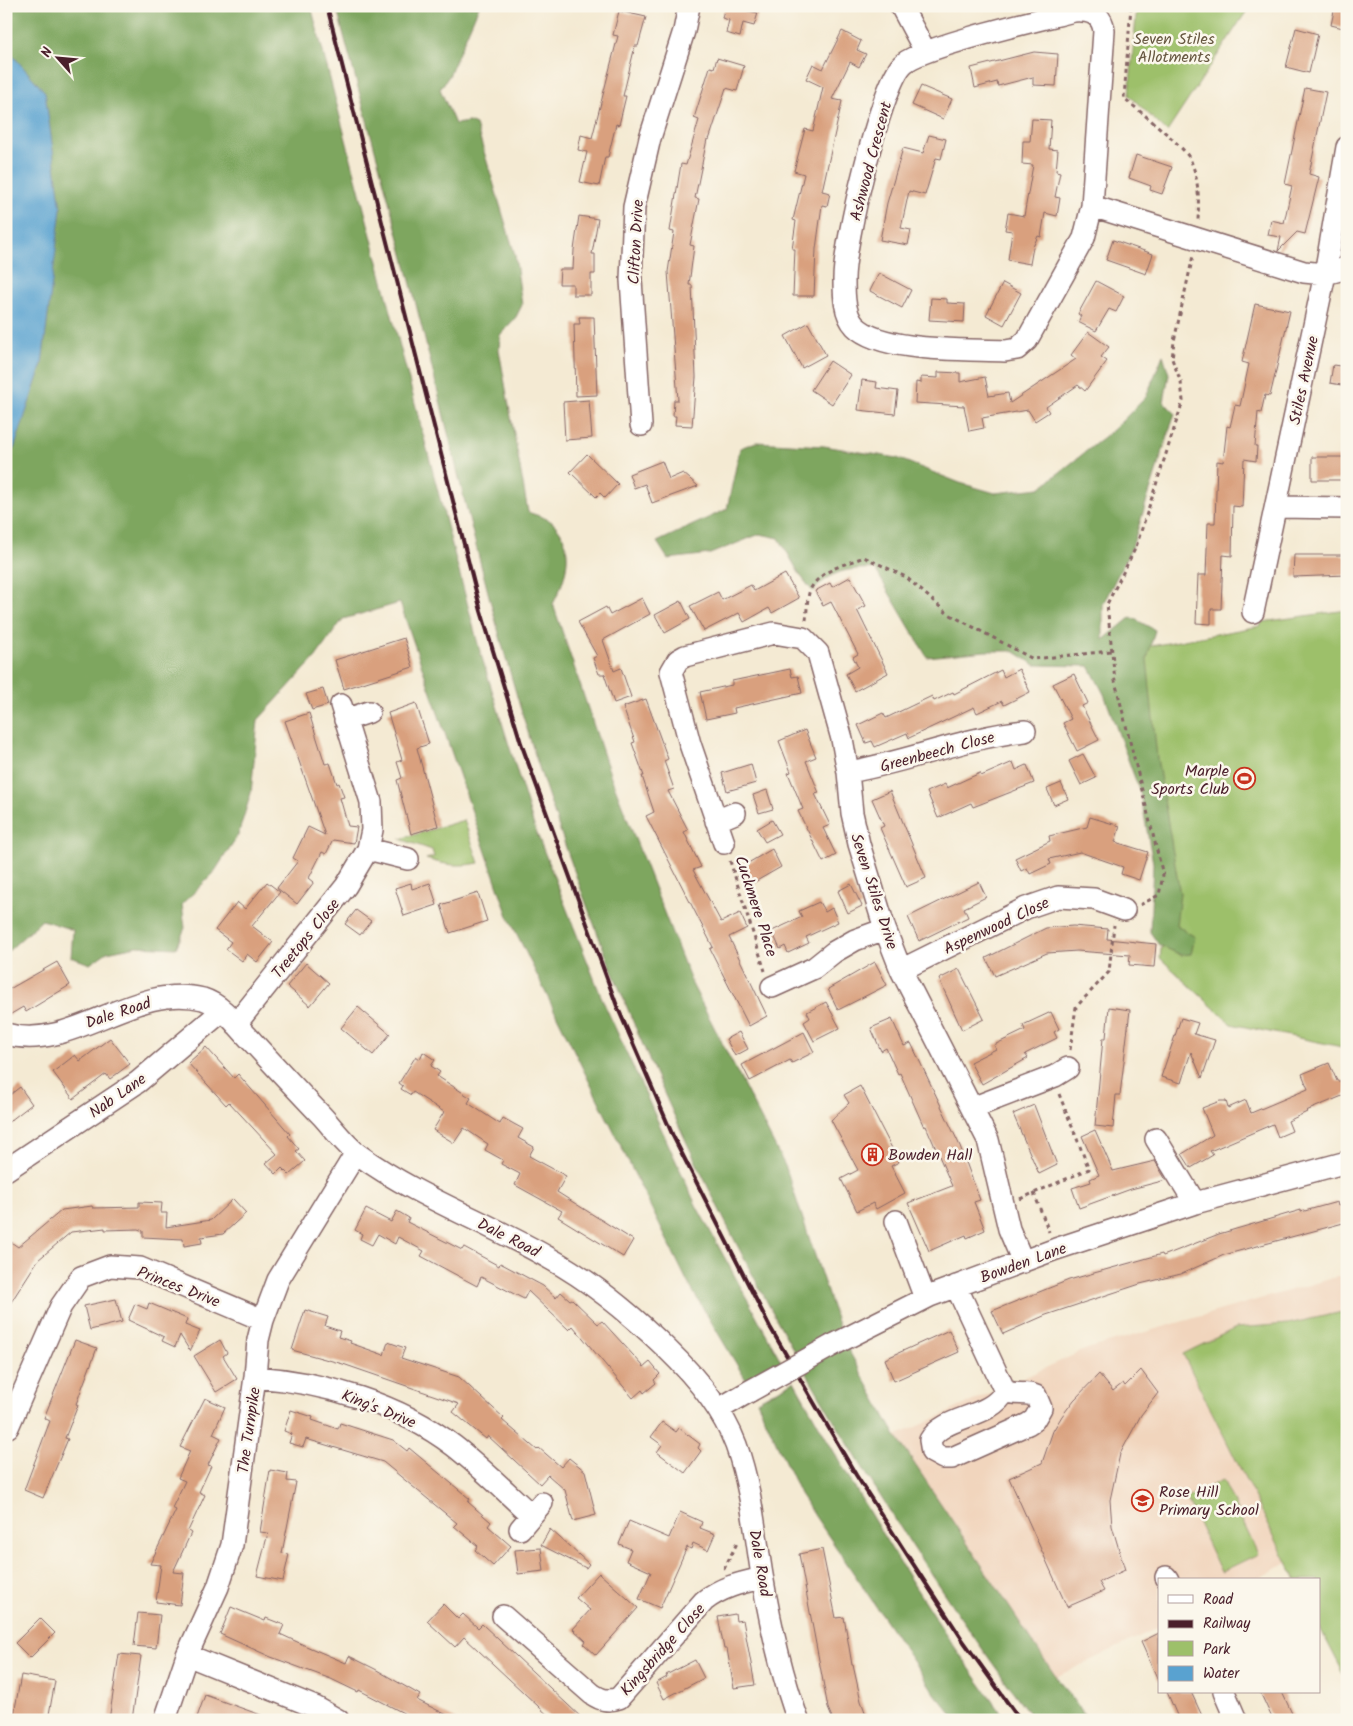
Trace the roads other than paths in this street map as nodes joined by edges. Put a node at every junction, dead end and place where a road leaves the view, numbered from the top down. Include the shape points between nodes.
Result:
1 (689, 6) edge
2 (901, 6) edge
3 (925, 52) junction
4 (1347, 147) edge
5 (1092, 206) junction
6 (1347, 268) edge
7 (1325, 274) junction
8 (641, 425) dead end
9 (1277, 508) junction
10 (1347, 508) edge
11 (1253, 612) dead end
12 (369, 712) dead end
13 (1030, 732) dead end
14 (848, 772) junction
15 (724, 843) road end
16 (368, 849) junction
17 (408, 859) dead end
18 (1120, 908) road end
19 (885, 929) junction
20 (901, 970) junction
21 (772, 988) road end
22 (229, 1017) junction
23 (6, 1034) edge
24 (1061, 1072) road end
25 (972, 1108) junction
26 (1156, 1139) dead end
27 (356, 1153) junction
28 (1347, 1162) edge
29 (6, 1170) edge
30 (1194, 1203) junction
31 (896, 1221) dead end
32 (1023, 1262) junction
33 (956, 1286) junction
34 (925, 1298) junction
35 (263, 1320) junction
36 (255, 1377) junction
37 (1004, 1389) junction
38 (719, 1409) junction
39 (8, 1427) dead end
40 (531, 1515) dead end
41 (762, 1578) junction
42 (503, 1616) dead end
43 (187, 1655) junction
44 (1225, 1694) edge
45 (165, 1720) edge
46 (338, 1720) edge
47 (798, 1720) edge
48 (1236, 1720) edge

1 - 8 street, Clifton Drive via 650,138 634,207 632,280
2 - 3 street
3 - 5 street, Ashwood Crescent via 1074,11 1098,16 1104,31
3 - 5 street, Ashwood Crescent via 901,65 877,125 854,216 844,277 847,311 855,325 869,336 902,345 1017,349 1027,340 1084,238
4 - 7 street, Stiles Avenue
5 - 7 street via 1304,272
6 - 7 street
7 - 9 street, Stiles Avenue
9 - 10 street
9 - 11 street, Stiles Avenue
12 - 16 street, Treetops Close via 343,712 371,802 372,830
13 - 14 street, Greenbeech Close via 992,734 885,766
14 - 15 street, Seven Stiles Drive via 818,653 803,638 774,633 685,656 670,663 672,680 725,817
14 - 19 street, Seven Stiles Drive via 859,844
16 - 17 street
16 - 22 street, Treetops Close via 346,886
18 - 20 street, Aspenwood Close via 1094,899 1058,897 1026,908
19 - 20 street, Seven Stiles Drive
19 - 21 street via 855,940 814,968
20 - 25 street, Seven Stiles Drive
22 - 23 street, Dale Road via 214,1003 200,998 173,998 127,1006 52,1035 32,1038
22 - 27 street, Dale Road
22 - 29 street, Nab Lane
24 - 25 street
25 - 32 street, Seven Stiles Drive via 988,1140 1009,1229
26 - 30 street
27 - 35 street, The Turnpike via 278,1280
27 - 38 street, Dale Road via 389,1174 550,1258 597,1288 640,1323 682,1364
28 - 30 street, Bowden Lane
30 - 32 street, Bowden Lane
31 - 34 street
32 - 33 street, Bowden Lane
33 - 34 street, Bowden Lane
33 - 37 street
34 - 38 street, Bowden Lane, bridge
35 - 36 street, The Turnpike
35 - 39 street, Princes Drive via 140,1268 110,1266 81,1277 61,1306
36 - 40 street, King's Drive via 318,1385 413,1419 454,1446
36 - 43 street, The Turnpike via 232,1545 218,1586
37 - 37 street via 1015,1394 1036,1396 1041,1408 1034,1420 952,1458 932,1452 930,1440 939,1430 992,1406 1002,1399
38 - 41 street, Dale Road via 737,1448 752,1508
41 - 42 street, Kingsbridge Close via 716,1591 619,1698 610,1701 592,1694 528,1625
41 - 47 street, Dale Road via 786,1686
43 - 45 street, The Turnpike
43 - 46 street via 315,1707
44 - 48 street

